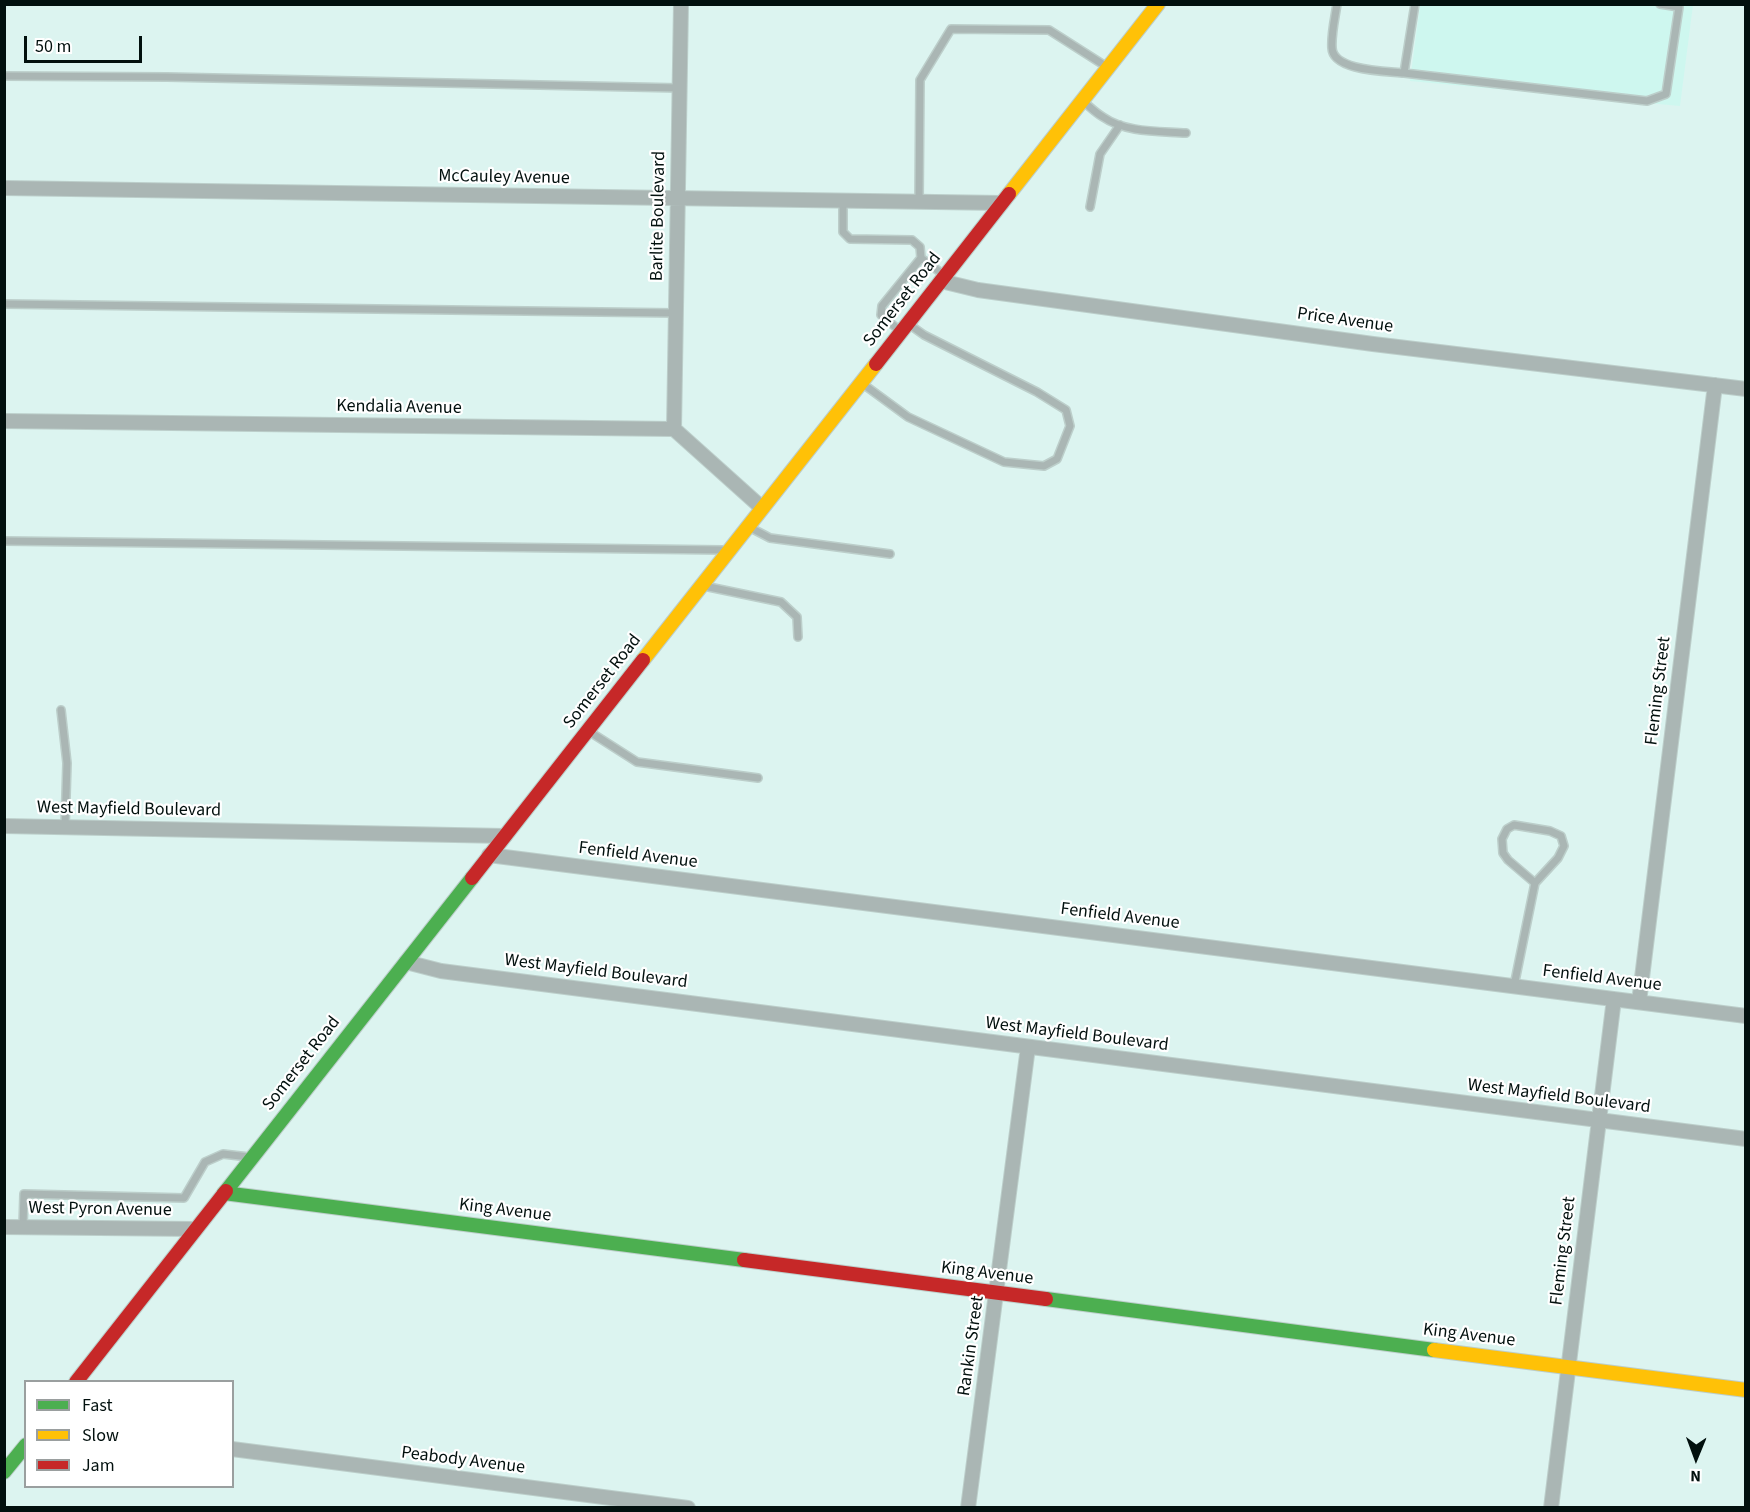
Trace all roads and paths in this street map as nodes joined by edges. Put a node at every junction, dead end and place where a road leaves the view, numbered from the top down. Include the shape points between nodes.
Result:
1 (681, 4) edge
2 (1158, 4) edge
3 (1337, 4) edge
4 (1415, 4) edge
5 (1660, 4) edge
6 (1108, 68) junction
7 (1404, 73) junction
8 (4, 76) edge
9 (679, 88) junction
10 (1082, 101) junction
11 (1120, 125) junction
12 (1186, 133) dead end
13 (4, 188) edge
14 (677, 198) junction
15 (843, 201) junction
16 (919, 202) junction
17 (1002, 203) junction
18 (1090, 207) dead end
19 (921, 258) junction
20 (943, 278) junction
21 (4, 304) edge
22 (675, 313) junction
23 (904, 328) junction
24 (861, 383) junction
25 (1714, 385) junction
26 (1746, 389) edge
27 (4, 421) edge
28 (674, 429) junction
29 (762, 508) junction
30 (748, 526) junction
31 (4, 541) edge
32 (729, 550) junction
33 (890, 554) dead end
34 (702, 585) junction
35 (798, 637) dead end
36 (61, 710) dead end
37 (587, 731) junction
38 (758, 778) dead end
39 (4, 826) edge
40 (64, 827) junction
41 (505, 836) junction
42 (489, 855) junction
43 (1535, 883) junction
44 (406, 962) junction
45 (1514, 986) junction
46 (1614, 999) junction
47 (1639, 1002) junction
48 (1746, 1016) edge
49 (1028, 1047) junction
50 (1598, 1121) junction
51 (1746, 1139) edge
52 (252, 1158) junction
53 (224, 1193) junction
54 (4, 1227) edge
55 (23, 1227) junction
56 (195, 1229) junction
57 (997, 1294) junction
58 (1568, 1366) junction
59 (78, 1380) edge
60 (1746, 1390) edge
61 (4, 1448) edge
62 (22, 1449) edge
63 (234, 1449) edge
64 (4, 1472) edge
65 (688, 1508) edge
66 (968, 1508) edge
67 (1551, 1508) edge

1 - 9 street, Barlite Boulevard
2 - 6 main road, Somerset Road
3 - 7 lane via 1332,50 1337,59 1352,66
4 - 7 lane
5 - 7 lane via 1678,7 1666,94 1647,101
6 - 10 main road, Somerset Road
6 - 16 lane via 1048,30 951,29 920,80
8 - 9 lane
9 - 14 street, Barlite Boulevard
10 - 11 lane
10 - 17 main road, Somerset Road
11 - 12 lane
11 - 18 lane via 1100,154
13 - 14 street, McCauley Avenue
14 - 15 street, McCauley Avenue
14 - 22 street, Barlite Boulevard
15 - 16 street, McCauley Avenue
15 - 19 lane via 843,232 850,239 912,240 920,247
16 - 17 street, McCauley Avenue
17 - 20 main road, Somerset Road
19 - 20 lane
19 - 23 lane via 882,306 881,315
20 - 23 main road, Somerset Road
20 - 25 street, Price Avenue via 978,290
21 - 22 lane
22 - 28 street, Barlite Boulevard
23 - 24 main road, Somerset Road
23 - 24 lane via 1066,410 1070,426 1057,459 1044,466 1004,462 908,417
24 - 29 main road, Somerset Road
25 - 26 street, Price Avenue
25 - 47 street, Fleming Street
27 - 28 street, Kendalia Avenue
28 - 29 street
29 - 30 main road, Somerset Road
30 - 32 main road, Somerset Road
30 - 33 lane via 770,538
31 - 32 lane
32 - 34 main road, Somerset Road
34 - 35 lane via 781,602 796,617
34 - 37 main road, Somerset Road
36 - 40 lane via 67,763
37 - 38 lane via 637,762
37 - 41 main road, Somerset Road
39 - 40 street, West Mayfield Boulevard
40 - 41 street, West Mayfield Boulevard
41 - 42 main road, Somerset Road
42 - 44 main road, Somerset Road
42 - 45 street, Fenfield Avenue
43 - 43 lane via 1503,853 1502,839 1514,825 1561,836 1563,846 1558,858
43 - 45 lane
44 - 49 street, West Mayfield Boulevard via 441,971
44 - 52 main road, Somerset Road
45 - 46 street, Fenfield Avenue
46 - 47 street, Fenfield Avenue
46 - 50 street, Fleming Street
47 - 48 street, Fenfield Avenue
49 - 50 street, West Mayfield Boulevard
49 - 57 street, Rankin Street
50 - 51 street, West Mayfield Boulevard
50 - 58 street, Fleming Street
52 - 53 main road, Somerset Road
52 - 55 lane via 223,1154 205,1162 184,1198 24,1194
53 - 56 main road, Somerset Road
53 - 57 main road, King Avenue
54 - 55 street, West Pyron Avenue
55 - 56 street, West Pyron Avenue
56 - 59 main road, Somerset Road
57 - 58 main road, King Avenue
57 - 66 street, Rankin Street
58 - 60 main road, King Avenue
58 - 67 street, Fleming Street
61 - 62 street
62 - 64 main road
63 - 65 street, Peabody Avenue

